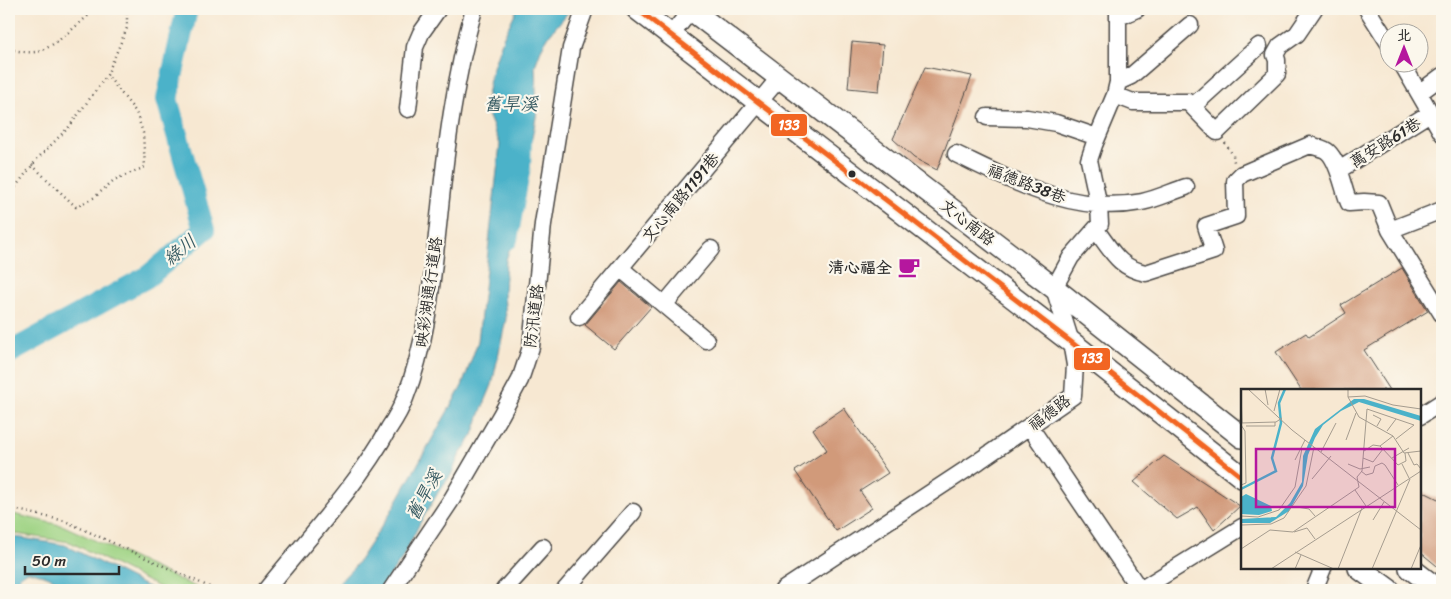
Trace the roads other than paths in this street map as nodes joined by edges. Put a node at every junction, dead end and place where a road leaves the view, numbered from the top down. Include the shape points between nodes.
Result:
1 (438, 9) edge
2 (474, 9) edge
3 (584, 9) edge
4 (637, 9) edge
5 (691, 9) edge
6 (1136, 9) edge
7 (1314, 9) edge
8 (1367, 9) edge
9 (1118, 13) edge
10 (1190, 25) dead end
11 (1378, 26) edge
12 (671, 35) junction
13 (1259, 46) dead end
14 (1407, 72) edge
15 (1442, 76) edge
16 (780, 77) junction
17 (1116, 89) junction
18 (1419, 93) junction
19 (758, 103) junction
20 (1193, 106) junction
21 (408, 109) dead end
22 (1430, 113) junction
23 (987, 117) dead end
24 (1442, 133) edge
25 (1097, 137) junction
26 (956, 154) dead end
27 (1339, 170) junction
28 (1186, 188) dead end
29 (1099, 206) junction
30 (1442, 210) edge
31 (1096, 230) junction
32 (1390, 230) junction
33 (711, 249) dead end
34 (620, 268) junction
35 (1054, 288) junction
36 (664, 305) junction
37 (1442, 314) edge
38 (579, 317) dead end
39 (706, 340) dead end
40 (1071, 342) junction
41 (1442, 402) edge
42 (1421, 415) edge
43 (1030, 427) junction
44 (1241, 436) edge
45 (1241, 475) edge
46 (633, 512) dead end
47 (1241, 528) edge
48 (543, 547) dead end
49 (1323, 569) edge
50 (1360, 569) edge
51 (1411, 569) edge
52 (266, 590) edge
53 (391, 590) edge
54 (504, 590) edge
55 (565, 590) edge
56 (783, 590) edge
57 (1140, 590) edge
58 (1314, 590) edge
59 (1389, 590) edge
60 (1439, 590) edge

1 - 21 street via 415,47
2 - 52 street, 映彩湖通行道路 via 459,67 422,346 405,400 378,449
3 - 53 street, 防汛道路 via 570,48 543,224 531,347 523,372 502,415 452,499
4 - 12 main road, 文心南路
5 - 12 street
5 - 16 main road, 文心南路
6 - 9 street
7 - 20 street via 1296,34 1280,46 1275,55 1277,74 1217,132
8 - 11 street
9 - 17 street
10 - 17 street
12 - 19 main road, 文心南路
13 - 20 street
14 - 18 street
15 - 18 street
16 - 19 street, 文心南路1191巷
16 - 35 main road, 文心南路
17 - 20 street via 1132,102 1188,102
17 - 25 street
18 - 22 street
19 - 34 street, 文心南路1191巷
19 - 40 main road, 文心南路
22 - 24 street
22 - 27 street, 萬安路61巷
23 - 25 street via 1027,118
25 - 29 street via 1090,160
26 - 29 street, 福德路38巷 via 1054,197
27 - 31 street via 1328,152 1310,145 1242,174 1235,182 1236,216 1206,226 1214,251 1146,274 1123,265
27 - 32 street via 1349,204 1379,204
28 - 29 street, 福德路38巷 via 1142,202
29 - 31 street via 1100,224
30 - 32 street
31 - 35 street via 1071,258
32 - 37 street
33 - 36 street
34 - 36 street
34 - 38 street, 文心南路1191巷
35 - 40 street, 福德路
35 - 44 main road, 文心南路
36 - 39 street
40 - 43 street, 福德路 via 1075,366 1074,396
40 - 45 main road, 文心南路
41 - 42 street
43 - 56 street, 福德路
43 - 57 street
46 - 55 street
47 - 57 street
48 - 54 street
49 - 58 street
50 - 59 main road
51 - 60 main road

